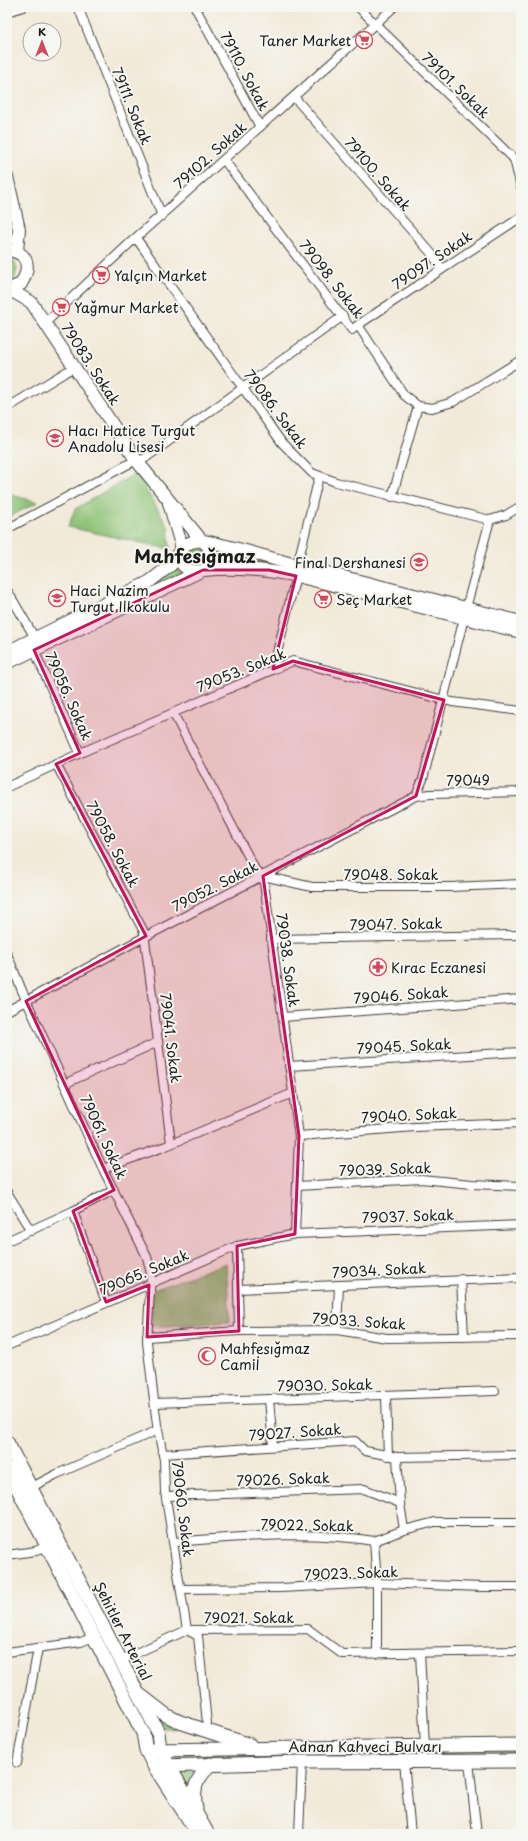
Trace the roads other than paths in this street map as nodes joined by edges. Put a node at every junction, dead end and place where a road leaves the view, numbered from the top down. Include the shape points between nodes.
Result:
1 (23, 7) edge
2 (78, 7) edge
3 (195, 7) edge
4 (358, 7) edge
5 (394, 7) edge
6 (7, 12) edge
7 (375, 24) junction
8 (294, 97) junction
9 (260, 127) junction
10 (517, 159) edge
11 (224, 160) junction
12 (7, 177) edge
13 (521, 187) edge
14 (162, 216) junction
15 (521, 217) edge
16 (136, 238) junction
17 (12, 250) edge
18 (442, 269) junction
19 (26, 275) junction
20 (8, 290) edge
21 (31, 302) junction
22 (343, 316) junction
23 (45, 323) junction
24 (358, 325) junction
25 (521, 360) edge
26 (74, 367) junction
27 (243, 388) junction
28 (418, 406) junction
29 (7, 408) edge
30 (136, 460) junction
31 (319, 477) junction
32 (392, 497) junction
33 (169, 501) junction
34 (521, 506) edge
35 (490, 520) junction
36 (7, 529) edge
37 (202, 541) junction
38 (182, 548) junction
39 (203, 570) junction
40 (296, 571) junction
41 (7, 590) edge
42 (465, 613) junction
43 (521, 622) edge
44 (521, 632) edge
45 (34, 644) junction
46 (7, 652) edge
47 (7, 664) edge
48 (273, 669) junction
49 (444, 700) junction
50 (521, 712) edge
51 (173, 713) junction
52 (80, 753) junction
53 (56, 764) junction
54 (7, 787) edge
55 (521, 792) edge
56 (416, 796) junction
57 (263, 876) junction
58 (521, 884) edge
59 (521, 934) edge
60 (144, 937) junction
61 (271, 939) junction
62 (7, 954) edge
63 (521, 999) edge
64 (26, 1001) junction
65 (7, 1011) edge
66 (283, 1017) junction
67 (158, 1042) junction
68 (521, 1052) edge
69 (289, 1066) junction
70 (64, 1084) junction
71 (293, 1093) junction
72 (521, 1123) edge
73 (299, 1136) junction
74 (171, 1143) junction
75 (103, 1168) junction
76 (297, 1186) junction
77 (521, 1186) edge
78 (114, 1190) junction
79 (7, 1192) edge
80 (73, 1211) junction
81 (521, 1225) edge
82 (31, 1231) junction
83 (295, 1234) junction
84 (7, 1242) edge
85 (237, 1246) junction
86 (521, 1278) edge
87 (461, 1279) junction
88 (149, 1285) junction
89 (339, 1285) junction
90 (238, 1289) junction
91 (106, 1302) junction
92 (337, 1330) junction
93 (239, 1331) junction
94 (521, 1336) edge
95 (147, 1337) junction
96 (464, 1337) junction
97 (7, 1346) edge
98 (495, 1391) dead end
99 (386, 1396) junction
100 (269, 1399) junction
101 (155, 1403) junction
102 (158, 1430) junction
103 (7, 1442) edge
104 (273, 1446) junction
105 (163, 1454) junction
106 (521, 1455) edge
107 (388, 1456) junction
108 (396, 1457) junction
109 (7, 1468) edge
110 (30, 1488) junction
111 (166, 1496) junction
112 (400, 1503) junction
113 (521, 1522) edge
114 (404, 1530) junction
115 (374, 1541) junction
116 (174, 1542) junction
117 (47, 1546) junction
118 (7, 1555) edge
119 (377, 1583) junction
120 (521, 1587) edge
121 (181, 1589) junction
122 (187, 1630) junction
123 (94, 1637) junction
124 (38, 1648) junction
125 (521, 1651) edge
126 (7, 1652) edge
127 (420, 1653) junction
128 (377, 1654) junction
129 (120, 1661) junction
130 (135, 1691) junction
131 (205, 1729) junction
132 (425, 1746) junction
133 (521, 1746) edge
134 (257, 1748) junction
135 (146, 1750) junction
136 (160, 1750) junction
137 (521, 1761) edge
138 (302, 1762) junction
139 (404, 1762) junction
140 (469, 1762) junction
141 (17, 1763) dead end
142 (210, 1764) junction
143 (154, 1766) junction
144 (168, 1766) junction
145 (198, 1818) junction
146 (198, 1834) edge
147 (208, 1834) edge
148 (299, 1834) edge
149 (411, 1834) edge
150 (477, 1834) edge

1 - 6 street
2 - 14 street, 79111. Sokak
3 - 9 street, 79110. Sokak
4 - 7 street, 79101. Sokak
5 - 7 street, 79102. Sokak
7 - 8 street, 79102. Sokak
7 - 10 street, 79101. Sokak
8 - 9 street, 79102. Sokak
8 - 18 street, 79100. Sokak via 432,254
9 - 11 street, 79102. Sokak
10 - 13 street
11 - 14 street, 79102. Sokak
11 - 22 street, 79098. Sokak
12 - 17 main road via 19,229
14 - 16 street, 79102. Sokak
15 - 18 street, 79097. Sokak
16 - 23 street, 79102. Sokak
16 - 27 street, 79086. Sokak
17 - 19 main road via 26,262
18 - 24 street, 79097. Sokak
19 - 20 main road via 21,284
19 - 21 main road
20 - 21 main road
21 - 23 main road, 79083. Sokak
22 - 24 street, 79098. Sokak via 352,330
22 - 27 street
23 - 26 main road, 79083. Sokak
24 - 28 street, 79098. Sokak via 404,395
25 - 28 street via 453,402 432,408
26 - 29 street
26 - 30 main road, 79083. Sokak
27 - 30 street via 144,459
27 - 31 street, 79086. Sokak via 282,443 312,474
28 - 32 street
30 - 33 main road, 79083. Sokak
30 - 36 street
31 - 32 street, 79086. Sokak
31 - 40 street
32 - 35 street, 79086. Sokak
33 - 37 main road, 79083. Sokak
33 - 38 main road
34 - 35 street via 506,515
35 - 42 street
37 - 38 main road via 193,540
37 - 39 main road via 210,548 212,558
37 - 40 main road via 217,543
38 - 39 main road via 180,558 185,567 194,572
38 - 45 main road via 171,565 149,582
39 - 40 main road via 227,568
39 - 45 main road
40 - 42 main road
40 - 48 street
41 - 45 street, 79056. Sokak
42 - 43 main road
42 - 44 main road
42 - 49 street
45 - 46 main road
45 - 47 main road
45 - 52 street, 79056. Sokak
48 - 49 street, 79053. Sokak via 293,661
48 - 51 street, 79053. Sokak
49 - 50 street, 79053. Sokak
49 - 56 street
51 - 52 street, 79053. Sokak
51 - 57 street via 256,871
52 - 53 street, 79053. Sokak
53 - 54 street, 79053. Sokak
53 - 60 street, 79058. Sokak via 144,932
55 - 56 street, 79049
56 - 57 street, 79052. Sokak
57 - 58 street, 79048. Sokak via 312,887 450,888
57 - 60 street, 79052. Sokak
57 - 61 street, 79038. Sokak
59 - 61 street, 79047. Sokak
60 - 64 street, 79052. Sokak
60 - 67 street, 79041. Sokak
61 - 66 street, 79038. Sokak
62 - 64 street, 79061. Sokak
63 - 66 street, 79046. Sokak
64 - 65 street, 79052. Sokak
64 - 70 street, 79061. Sokak
66 - 69 street, 79038. Sokak
67 - 70 street
67 - 74 street, 79041. Sokak
68 - 69 street, 79045. Sokak
69 - 71 street, 79038. Sokak
70 - 75 street, 79061. Sokak
71 - 73 street, 79038. Sokak
71 - 74 street
72 - 73 street, 79040. Sokak via 415,1127
73 - 76 street, 79038. Sokak
74 - 75 street
75 - 78 street, 79061. Sokak
76 - 77 street, 79039. Sokak via 421,1179
76 - 83 street, 79038. Sokak
78 - 80 street
78 - 88 street, 79061. Sokak via 147,1257 151,1274
79 - 82 street
80 - 82 street
80 - 91 street
81 - 83 street, 79037. Sokak
82 - 84 street
83 - 85 street, 79065. Sokak
85 - 88 street, 79065. Sokak
85 - 90 street
86 - 87 street, 79034. Sokak
87 - 89 street, 79034. Sokak
87 - 96 street
88 - 91 street, 79065. Sokak
88 - 95 street, 79060. Sokak
89 - 90 street, 79034. Sokak
89 - 92 street
90 - 93 street
91 - 97 street, 79065. Sokak
92 - 93 street, 79033. Sokak
92 - 96 street, 79033. Sokak via 387,1338
93 - 95 street, 79033. Sokak
94 - 96 street, 79033. Sokak
95 - 101 street, 79060. Sokak
98 - 99 street, 79030. Sokak
99 - 100 street, 79030. Sokak
99 - 107 street
100 - 101 street, 79030. Sokak
100 - 104 street
101 - 102 street, 79060. Sokak
102 - 105 street, 79060. Sokak
102 - 110 street
103 - 110 main road, Şehitler Arterial
104 - 105 street, 79027. Sokak
104 - 107 street, 79027. Sokak via 355,1441 365,1451
105 - 111 street, 79060. Sokak
106 - 108 street, 79027. Sokak
107 - 108 street, 79027. Sokak
108 - 112 street
109 - 117 main road, Şehitler Arterial
110 - 129 main road, Şehitler Arterial
111 - 112 street, 79026. Sokak via 364,1489
111 - 116 street, 79060. Sokak
112 - 114 street
113 - 114 street via 435,1522
114 - 115 street
115 - 116 street, 79022. Sokak via 347,1536 264,1536
115 - 119 street
116 - 121 street, 79060. Sokak
117 - 118 street via 36,1551
117 - 123 main road, Şehitler Arterial
119 - 120 street, 79023. Sokak
119 - 121 street, 79023. Sokak via 281,1588
119 - 128 street
121 - 122 street, 79060. Sokak
122 - 128 street, 79021. Sokak via 308,1629 342,1654
122 - 129 street, 79021. Sokak
122 - 131 street via 198,1636 207,1723
123 - 124 street via 81,1642
123 - 135 main road, Şehitler Arterial via 143,1733
124 - 126 street
124 - 141 street
125 - 127 street, 79021. Sokak
127 - 128 street, 79021. Sokak
127 - 132 street
129 - 130 main road, Şehitler Arterial
130 - 131 main road via 166,1715
130 - 136 main road, Şehitler Arterial via 158,1732
131 - 134 main road
132 - 133 main road, Adnan Kahveci Bulvarı
132 - 134 main road, Adnan Kahveci Bulvarı
134 - 136 main road
135 - 136 main road
135 - 143 main road, Şehitler Arterial
136 - 144 main road, Şehitler Arterial
137 - 140 main road, Adnan Kahveci Bulvarı
138 - 139 main road, Adnan Kahveci Bulvarı
138 - 142 main road, Adnan Kahveci Bulvarı
138 - 148 street
139 - 140 main road, Adnan Kahveci Bulvarı
139 - 149 street
140 - 150 street
142 - 144 main road
142 - 145 main road via 195,1784 194,1796
143 - 144 main road
143 - 146 main road
144 - 145 main road, Şehitler Arterial
145 - 147 main road, Şehitler Arterial

